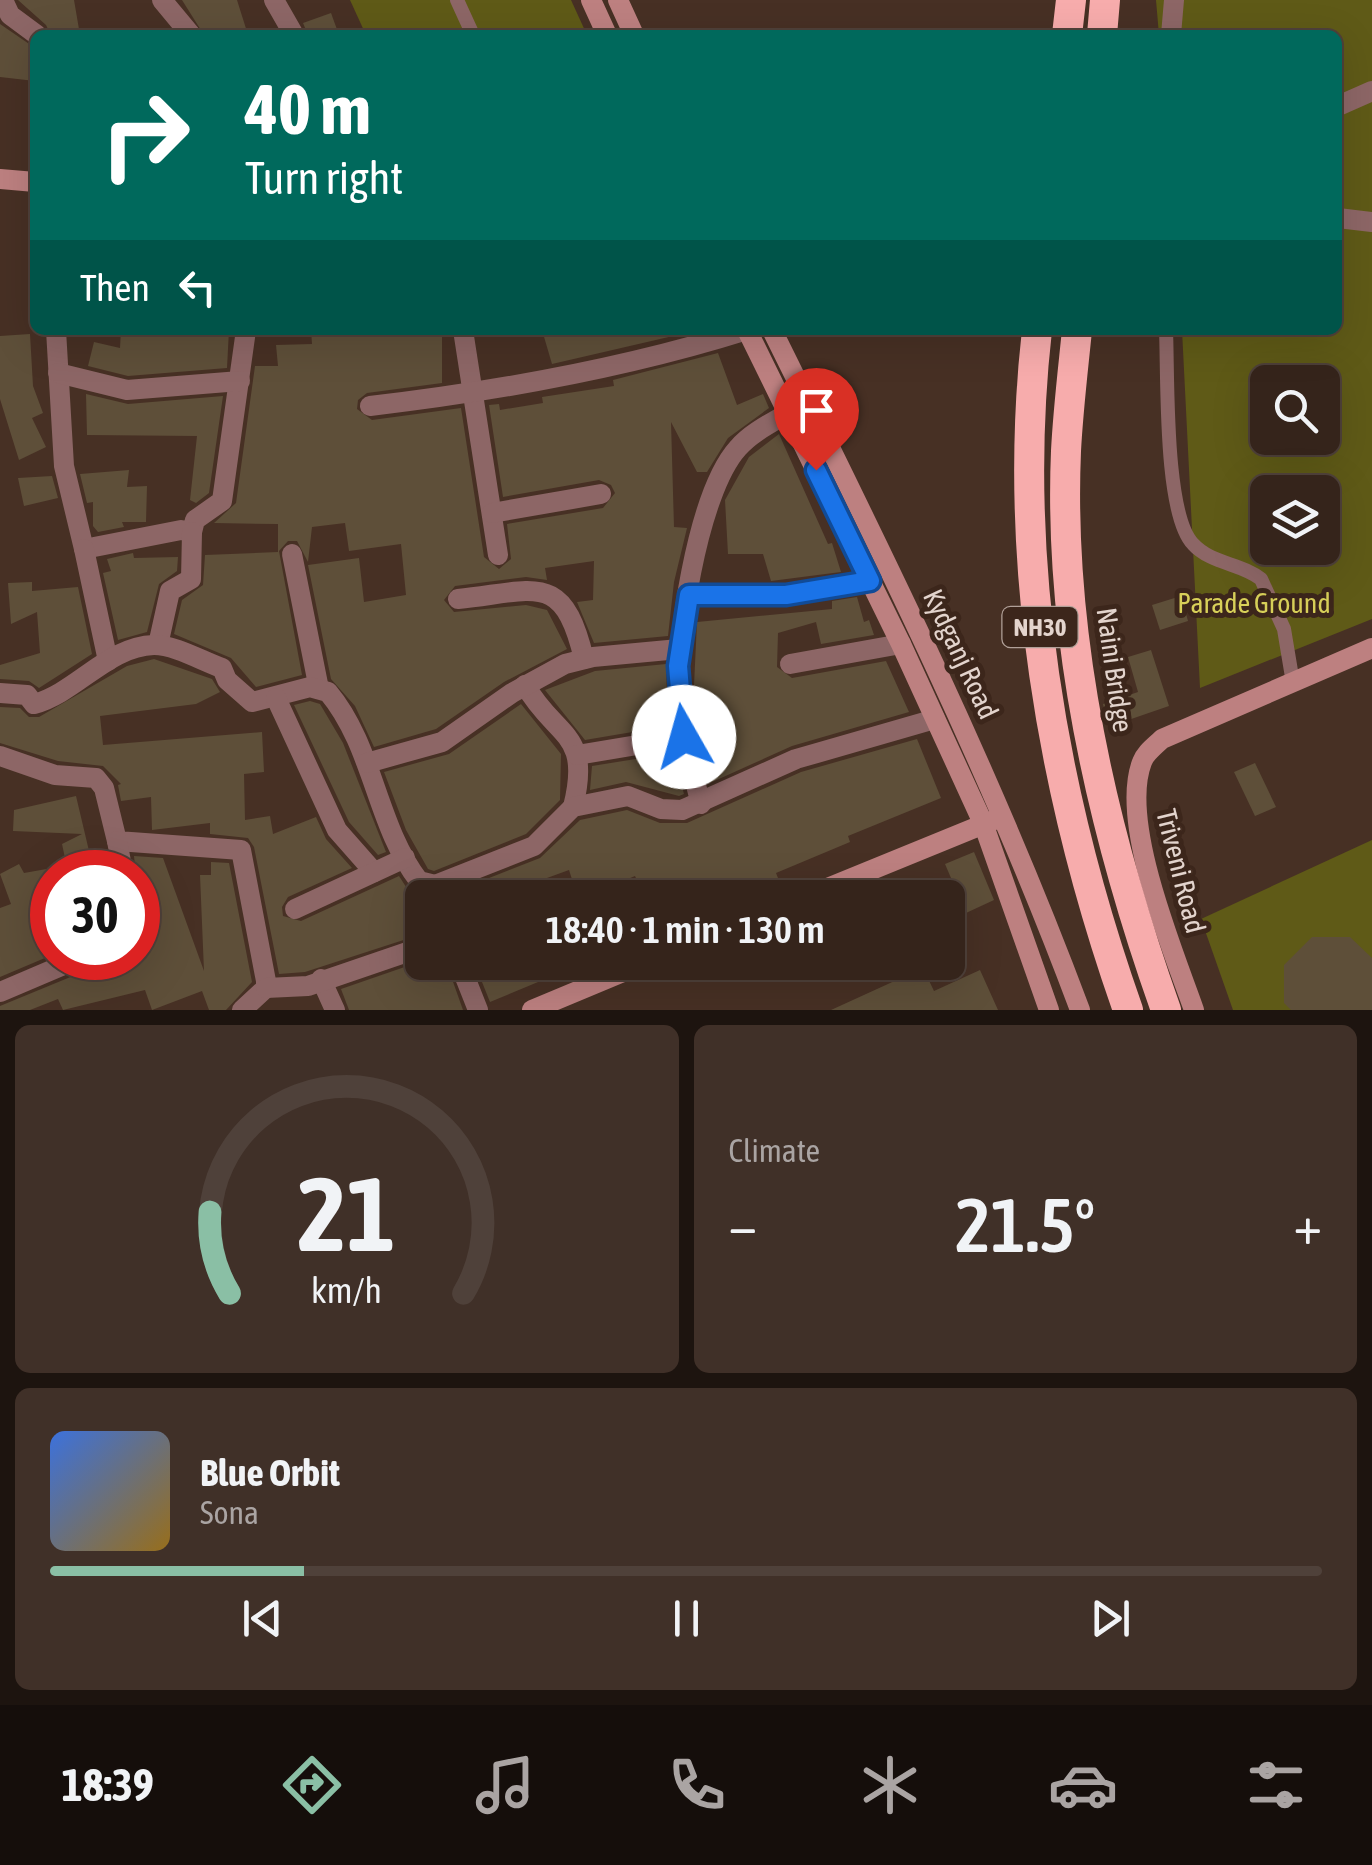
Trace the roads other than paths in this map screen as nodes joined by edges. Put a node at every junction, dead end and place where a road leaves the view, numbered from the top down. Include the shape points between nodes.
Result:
1 (3, 0) edge
2 (162, 0) edge
3 (274, 0) edge
4 (457, 0) edge
5 (590, 0) edge
6 (618, 0) edge
7 (1071, 0) edge
8 (1105, 0) edge
9 (1174, 0) edge
10 (30, 30) edge
11 (187, 30) edge
12 (291, 30) edge
13 (471, 30) edge
14 (605, 30) edge
15 (632, 30) edge
16 (1068, 30) edge
17 (1102, 30) edge
18 (1171, 30) edge
19 (1372, 90) edge
20 (1342, 104) edge
21 (0, 180) edge
22 (30, 182) edge
23 (1342, 218) edge
24 (1372, 222) edge
25 (56, 335) edge
26 (245, 335) edge
27 (464, 335) edge
28 (730, 335) edge
29 (749, 335) edge
30 (774, 335) edge
31 (1038, 335) edge
32 (1076, 335) edge
33 (1166, 335) edge
34 (58, 374) junction
35 (240, 381) junction
36 (473, 394) junction
37 (370, 406) dead end
38 (788, 413) junction
39 (601, 494) dead end
40 (492, 513) junction
41 (192, 532) junction
42 (84, 548) junction
43 (292, 554) dead end
44 (498, 555) dead end
45 (870, 581) junction
46 (689, 595) junction
47 (458, 599) dead end
48 (901, 644) junction
49 (158, 645) junction
50 (1372, 648) edge
51 (680, 649) junction
52 (584, 659) junction
53 (108, 661) junction
54 (790, 664) dead end
55 (1293, 683) junction
56 (525, 685) junction
57 (319, 688) junction
58 (0, 693) edge
59 (276, 698) junction
60 (935, 718) junction
61 (684, 737) junction
62 (577, 755) junction
63 (0, 756) edge
64 (367, 762) junction
65 (700, 804) junction
66 (573, 808) junction
67 (1006, 817) junction
68 (983, 823) junction
69 (117, 841) junction
70 (118, 850) edge
71 (405, 858) junction
72 (374, 872) junction
73 (419, 880) edge
74 (461, 880) edge
75 (846, 880) edge
76 (295, 909) dead end
77 (405, 952) edge
78 (30, 979) edge
79 (321, 979) junction
80 (467, 980) edge
81 (604, 980) edge
82 (266, 988) junction
83 (0, 992) edge
84 (242, 1010) edge
85 (335, 1010) edge
86 (478, 1010) edge
87 (532, 1010) edge
88 (1049, 1010) edge
89 (1080, 1010) edge
90 (1128, 1010) edge
91 (1166, 1010) edge
92 (1194, 1010) edge

1 - 10 street
2 - 11 street
3 - 12 street
4 - 13 lane
5 - 14 main road
6 - 15 main road
7 - 16 highway
8 - 17 highway
9 - 18 street
19 - 20 street
21 - 22 main road
23 - 24 street
25 - 34 street
26 - 35 street
27 - 36 street
28 - 36 street via 607,370
29 - 38 main road, Kydganj Road
30 - 67 main road, Kydganj Road
31 - 90 highway, NH30 via 1030,472 1046,688 1096,919
32 - 91 highway, Naini Bridge / NH30 via 1066,454 1073,622 1128,902
33 - 55 lane via 1175,501 1183,531 1204,553 1262,579 1284,630
34 - 35 street via 127,390
34 - 42 street via 64,466
35 - 41 street via 222,501 196,520
36 - 37 street
36 - 40 street
38 - 45 main road, Kydganj Road
38 - 46 street via 737,449 722,473 698,542
39 - 40 street
40 - 44 street
41 - 42 street
41 - 49 street via 191,579 170,591
42 - 53 street
43 - 57 street
45 - 46 street via 786,595
45 - 48 main road, Kydganj Road
46 - 51 street
47 - 52 street via 540,591 558,597 576,625
48 - 54 street
48 - 60 main road, Kydganj Road
49 - 53 street
49 - 59 street via 222,668 245,700
50 - 55 main road, Triveni Road
51 - 52 street
51 - 61 street
52 - 56 street
53 - 58 street via 43,702
55 - 92 main road, Triveni Road via 1162,739 1142,759 1138,823
56 - 62 street
56 - 64 street via 442,742
57 - 59 street
57 - 64 street via 334,700
59 - 72 street via 337,830
60 - 65 street via 796,760
60 - 68 main road, Kydganj Road
61 - 62 street
61 - 65 street
62 - 66 street
63 - 69 street via 55,775 96,778
64 - 71 street
65 - 66 street via 672,811 628,796
66 - 74 street via 534,846
67 - 68 main road
67 - 89 main road, Kydganj Road
68 - 75 main road
68 - 88 main road, Kydganj Road
69 - 70 street
69 - 82 street via 242,850
71 - 72 street
71 - 73 street
72 - 76 street
77 - 79 street
78 - 83 street
79 - 82 street
79 - 85 street
80 - 86 street
81 - 87 main road
82 - 84 street

